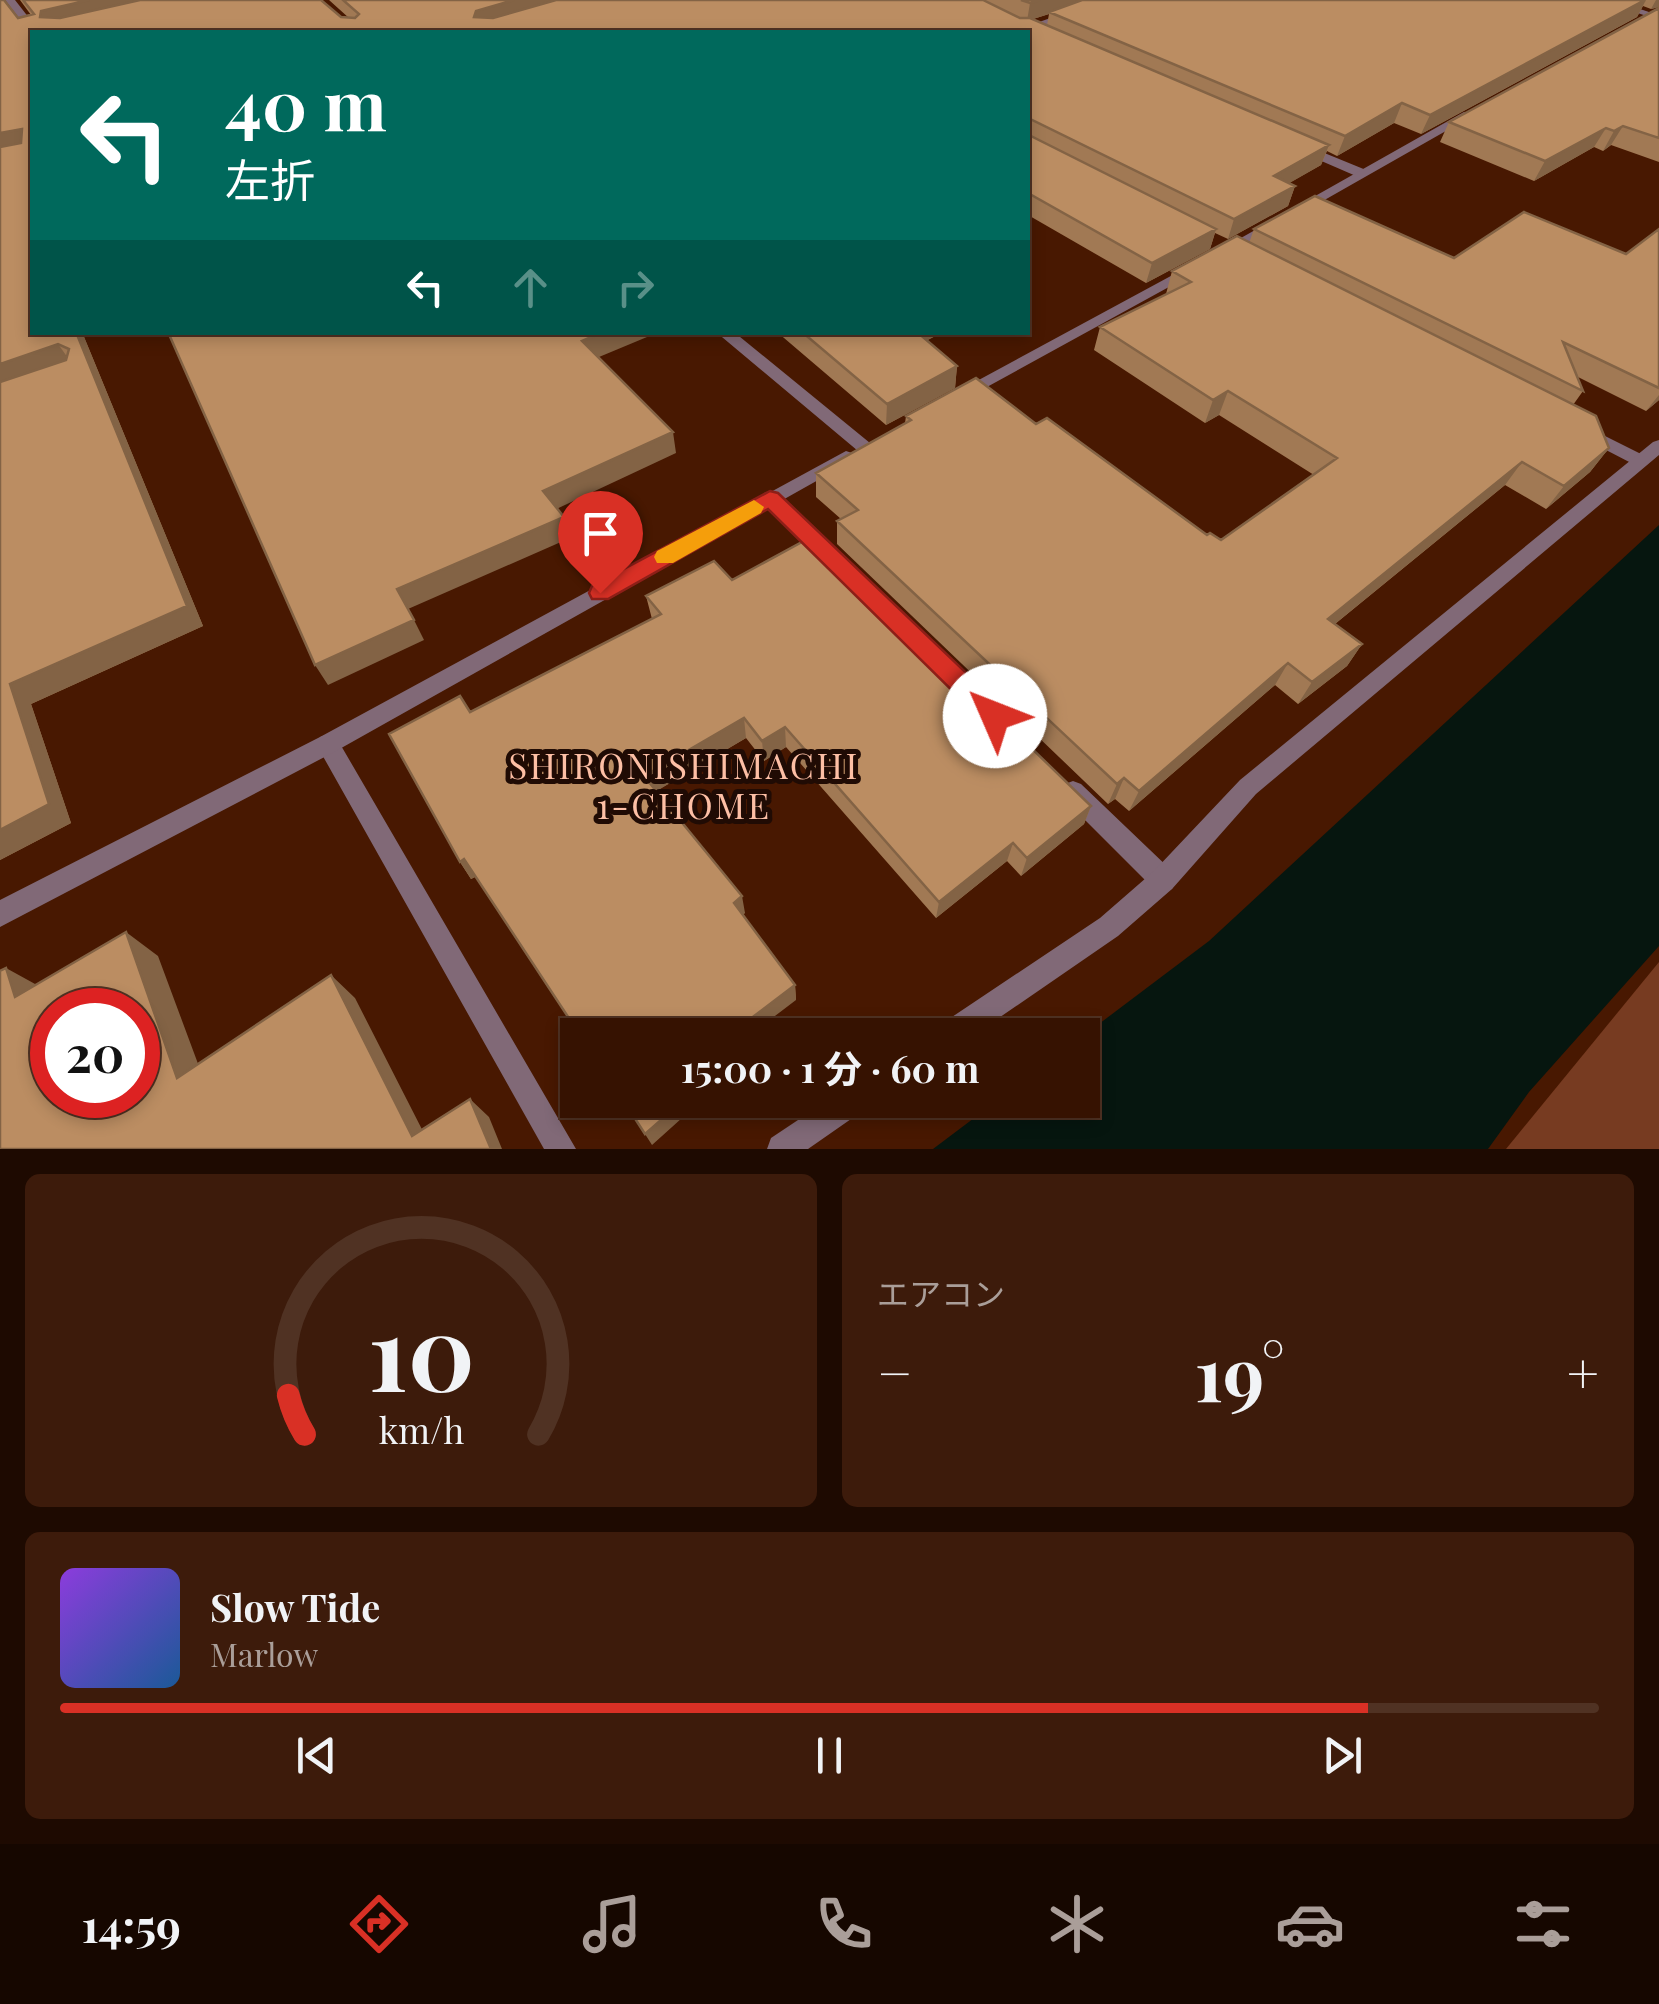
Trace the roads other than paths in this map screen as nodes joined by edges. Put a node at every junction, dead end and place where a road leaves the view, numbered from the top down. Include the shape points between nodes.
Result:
1 (10, 0) edge
2 (1110, 0) edge
3 (1602, 0) edge
4 (1650, 17) edge
5 (1018, 28) edge
6 (32, 30) edge
7 (1030, 32) edge
8 (1044, 36) edge
9 (1482, 108) edge
10 (1291, 143) edge
11 (1361, 173) junction
12 (728, 335) edge
13 (934, 409) edge
14 (1572, 426) edge
15 (1650, 453) edge
16 (770, 498) junction
17 (841, 566) edge
18 (328, 744) junction
19 (1051, 771) edge
20 (1163, 880) junction
21 (0, 914) edge
22 (975, 1018) edge
23 (828, 1118) edge
24 (561, 1149) edge
25 (782, 1149) edge

1 - 6 street
2 - 5 street
3 - 4 street
7 - 8 street
9 - 11 street
10 - 11 street
11 - 13 street
12 - 16 street via 873,442
14 - 15 street
15 - 20 street via 1248,787
16 - 17 street
16 - 18 street
18 - 21 street
18 - 24 street
19 - 20 street
20 - 22 street via 1109,927
23 - 25 street

